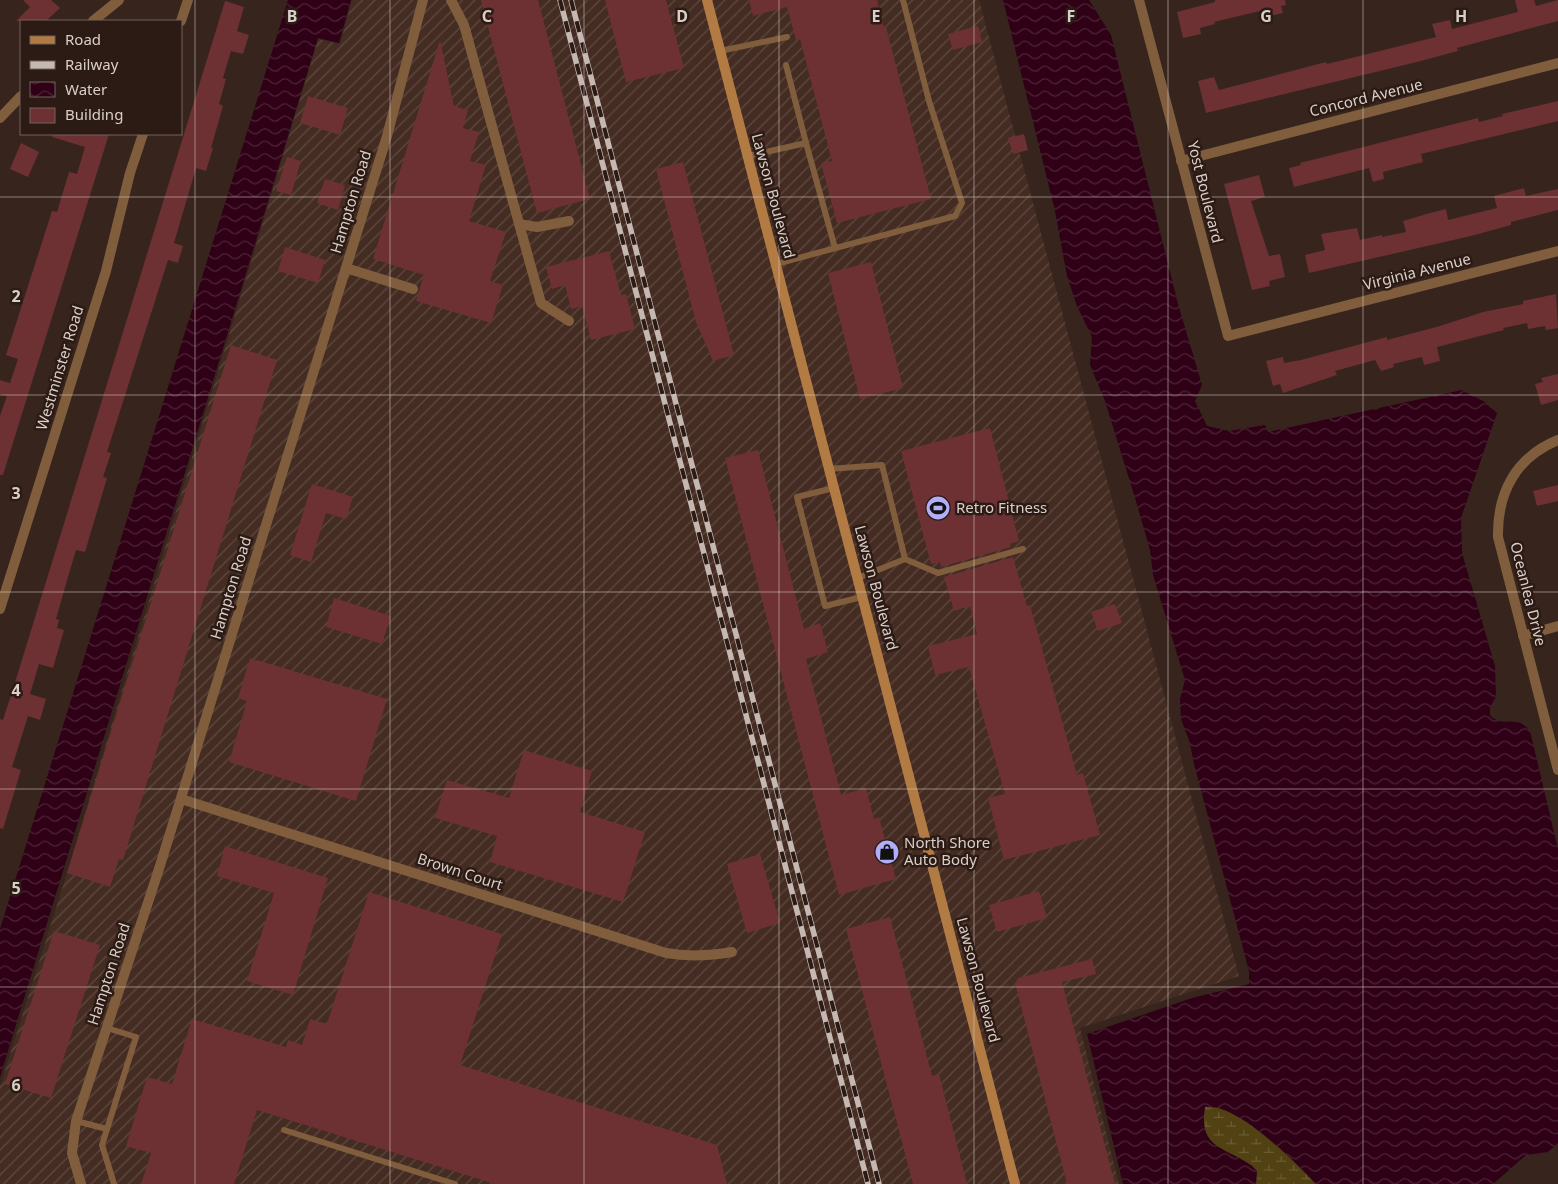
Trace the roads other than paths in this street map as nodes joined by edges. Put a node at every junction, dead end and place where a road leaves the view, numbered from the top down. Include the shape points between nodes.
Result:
1 (119, 0) edge
2 (188, 0) edge
3 (424, 0) edge
4 (451, 0) edge
5 (707, 0) edge
6 (903, 0) edge
7 (1139, 0) edge
8 (94, 20) edge
9 (181, 20) edge
10 (787, 37) dead end
11 (720, 51) junction
12 (1558, 63) edge
13 (786, 65) dead end
14 (20, 97) edge
15 (0, 118) edge
16 (143, 135) edge
17 (806, 143) junction
18 (748, 156) junction
19 (1181, 161) junction
20 (569, 221) dead end
21 (519, 224) junction
22 (835, 248) junction
23 (1558, 251) edge
24 (776, 264) junction
25 (346, 268) junction
26 (413, 289) dead end
27 (569, 321) dead end
28 (1283, 322) joint
29 (1558, 440) edge
30 (829, 470) junction
31 (834, 488) junction
32 (1023, 549) dead end
33 (905, 559) junction
34 (858, 578) junction
35 (862, 597) junction
36 (0, 609) edge
37 (1558, 626) edge
38 (1523, 636) junction
39 (1558, 770) edge
40 (181, 799) junction
41 (732, 952) dead end
42 (107, 1028) junction
43 (76, 1121) junction
44 (107, 1129) junction
45 (284, 1130) dead end
46 (81, 1184) edge
47 (114, 1184) edge
48 (455, 1184) edge
49 (1015, 1184) edge

1 - 8 street
2 - 9 street
3 - 25 street, Hampton Road
4 - 21 street via 464,25
5 - 11 main road, Lawson Boulevard
6 - 22 lane via 928,101 962,203 955,216
7 - 19 street, Yost Boulevard
10 - 11 lane
11 - 18 main road, Lawson Boulevard
12 - 19 street, Concord Avenue
13 - 17 lane
14 - 15 street
16 - 36 street, Westminster Road via 106,271
17 - 18 lane
17 - 22 lane
18 - 24 main road, Lawson Boulevard
19 - 28 street, Yost Boulevard via 1228,336
20 - 21 street via 537,227
21 - 27 street via 541,303
22 - 24 lane
23 - 28 street, Virginia Avenue
24 - 30 main road, Lawson Boulevard
25 - 26 street
25 - 40 street, Hampton Road
29 - 38 street, Oceanlea Drive via 1526,459 1512,476 1501,500 1498,537
30 - 31 main road, Lawson Boulevard
30 - 33 lane via 882,465
31 - 34 main road, Lawson Boulevard
31 - 35 lane via 797,497 825,606
32 - 33 lane via 938,573
33 - 34 lane
34 - 35 main road, Lawson Boulevard
35 - 49 main road, Lawson Boulevard
37 - 38 street
38 - 39 street, Oceanlea Drive
40 - 41 street, Brown Court via 666,953 706,956
40 - 42 street, Hampton Road
42 - 43 street, Hampton Road
42 - 44 lane via 136,1038
43 - 44 lane
43 - 46 street, Hampton Road via 72,1153
44 - 47 lane via 102,1145
45 - 48 lane

